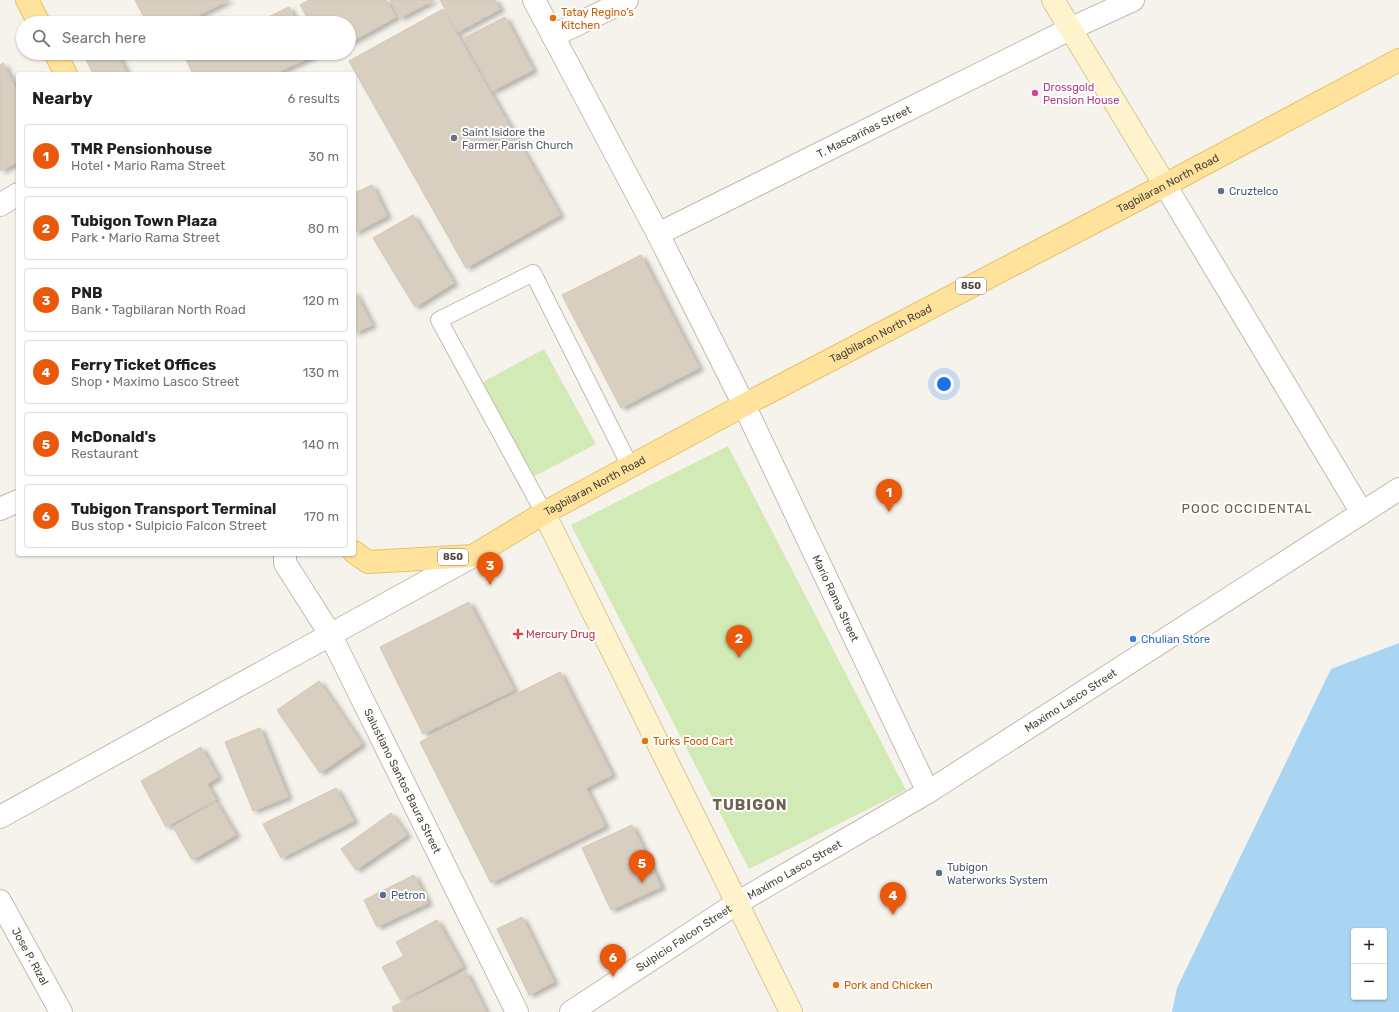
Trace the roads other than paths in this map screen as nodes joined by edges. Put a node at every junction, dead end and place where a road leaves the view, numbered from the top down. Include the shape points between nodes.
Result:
1 (27, 0) edge
2 (534, 0) edge
3 (627, 0) edge
4 (1053, 0) edge
5 (1133, 0) edge
6 (35, 16) edge
7 (1070, 29) junction
8 (553, 36) junction
9 (59, 60) edge
10 (1399, 60) edge
11 (65, 72) edge
12 (1165, 185) junction
13 (16, 195) edge
14 (0, 205) edge
15 (658, 234) junction
16 (744, 405) junction
17 (630, 466) junction
18 (1399, 490) edge
19 (16, 502) edge
20 (0, 509) edge
21 (544, 513) junction
22 (1362, 513) junction
23 (356, 553) edge
24 (285, 556) edge
25 (473, 556) junction
26 (330, 634) junction
27 (928, 792) junction
28 (0, 817) edge
29 (0, 901) edge
30 (737, 903) junction
31 (61, 1012) edge
32 (517, 1012) edge
33 (572, 1012) edge
34 (791, 1012) edge

1 - 6 main road
2 - 8 street
3 - 8 street
4 - 7 main road
5 - 7 street, T. Mascariñas Street
7 - 12 main road
7 - 15 street, T. Mascariñas Street
8 - 15 street
9 - 11 main road
10 - 12 main road, Tagbilaran North Road / 850
12 - 16 main road, Tagbilaran North Road / 850
12 - 22 street
13 - 14 street
15 - 16 street
16 - 17 main road, Tagbilaran North Road / 850
16 - 27 street, Mario Rama Street
17 - 21 main road, Tagbilaran North Road / 850
17 - 21 lane via 533,273 439,320
18 - 22 street, Maximo Lasco Street
19 - 20 street
21 - 25 main road, Tagbilaran North Road / 850
21 - 30 main road
22 - 27 street, Maximo Lasco Street
23 - 25 main road, Tagbilaran North Road / 850 via 368,562
24 - 26 street, Salustiano Santos Baura Street via 285,563
25 - 26 street
26 - 28 street
26 - 32 street, Salustiano Santos Baura Street
27 - 30 street, Maximo Lasco Street
29 - 31 street, Jose P. Rizal
30 - 33 street, Sulpicio Falcon Street
30 - 34 main road

